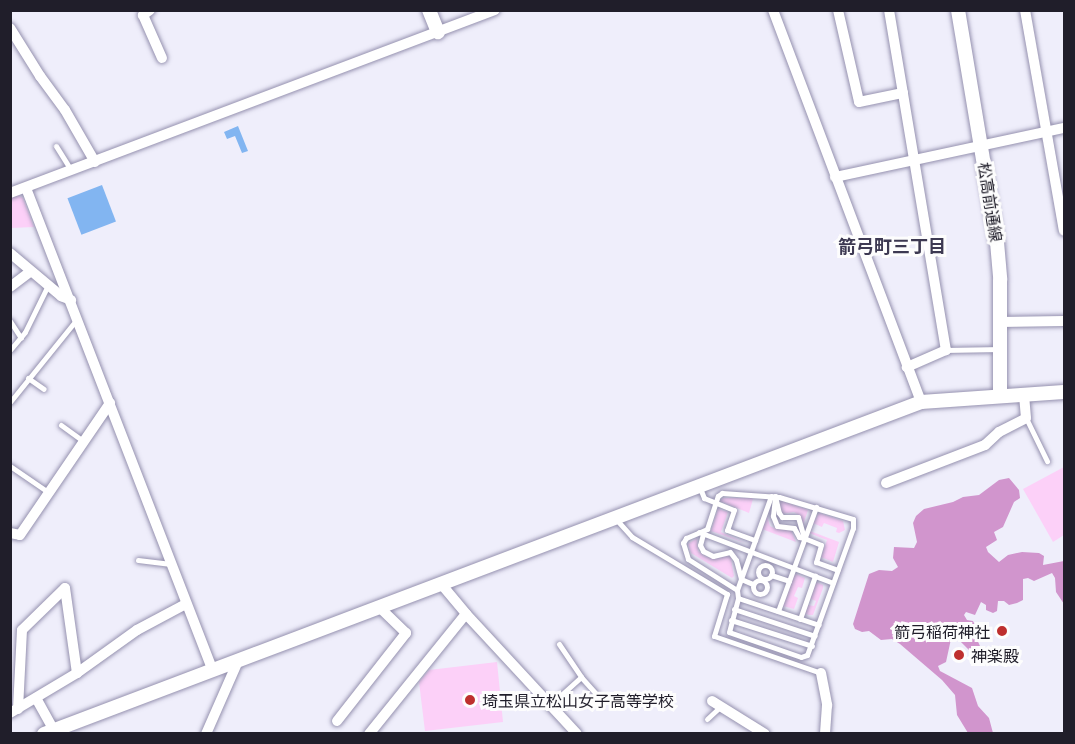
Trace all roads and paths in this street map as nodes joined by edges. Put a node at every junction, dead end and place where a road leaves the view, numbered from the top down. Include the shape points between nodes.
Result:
1 (150, 10) edge
2 (429, 10) edge
3 (495, 10) edge
4 (773, 10) edge
5 (838, 10) edge
6 (888, 10) edge
7 (958, 10) edge
8 (1025, 10) edge
9 (10, 28) edge
10 (438, 32) junction
11 (162, 58) dead end
12 (903, 93) junction
13 (1065, 128) edge
14 (1048, 132) junction
15 (56, 146) dead end
16 (982, 147) junction
17 (914, 161) junction
18 (95, 162) junction
19 (72, 171) junction
20 (835, 177) junction
21 (26, 188) junction
22 (10, 194) edge
23 (1065, 231) edge
24 (10, 253) edge
25 (31, 271) junction
26 (48, 285) junction
27 (10, 287) edge
28 (71, 300) junction
29 (78, 317) junction
30 (10, 321) edge
31 (1065, 321) edge
32 (1000, 322) junction
33 (21, 338) junction
34 (999, 349) junction
35 (10, 350) edge
36 (946, 350) junction
37 (907, 367) junction
38 (28, 378) junction
39 (44, 389) dead end
40 (1065, 392) edge
41 (1024, 394) junction
42 (1000, 396) junction
43 (10, 402) edge
44 (921, 402) junction
45 (110, 403) junction
46 (1026, 417) junction
47 (61, 424) dead end
48 (82, 440) junction
49 (1047, 461) dead end
50 (10, 466) edge
51 (886, 483) dead end
52 (699, 485) junction
53 (48, 492) junction
54 (773, 496) junction
55 (715, 504) junction
56 (816, 507) junction
57 (614, 516) junction
58 (10, 533) edge
59 (701, 533) junction
60 (804, 538) junction
61 (755, 540) junction
62 (751, 552) junction
63 (138, 560) dead end
64 (171, 564) junction
65 (793, 568) junction
66 (838, 570) junction
67 (771, 575) junction
68 (814, 576) junction
69 (741, 579) junction
70 (762, 579) junction
71 (789, 581) junction
72 (834, 583) junction
73 (753, 584) junction
74 (442, 585) junction
75 (737, 590) junction
76 (738, 598) junction
77 (186, 604) junction
78 (380, 608) junction
79 (734, 609) junction
80 (778, 611) junction
81 (466, 614) junction
82 (800, 619) junction
83 (731, 620) junction
84 (819, 625) junction
85 (815, 636) junction
86 (559, 644) dead end
87 (812, 646) junction
88 (238, 661) junction
89 (213, 671) junction
90 (77, 673) junction
91 (820, 673) joint
92 (581, 677) junction
93 (597, 695) dead end
94 (36, 698) junction
95 (716, 704) joint
96 (550, 705) junction
97 (14, 711) edge
98 (707, 719) dead end
99 (337, 721) dead end
100 (49, 732) edge
101 (206, 734) edge
102 (369, 734) edge
103 (577, 734) edge
104 (765, 734) edge
105 (825, 734) edge

1 - 11 street via 143,15
2 - 10 street
3 - 10 street
4 - 20 street
5 - 12 street via 859,102
6 - 12 street
7 - 16 street, 松高前通線
8 - 14 street
9 - 18 street
10 - 18 street
12 - 17 street
13 - 14 street
14 - 16 street
14 - 23 street
15 - 19 lane
16 - 17 street
16 - 32 street, 松高前通線 via 998,242
17 - 20 street
17 - 36 street
18 - 19 street
19 - 21 street
20 - 37 street
21 - 22 street
21 - 28 street
24 - 25 street
25 - 26 street
25 - 27 street
26 - 28 street
26 - 33 lane
28 - 29 street
29 - 38 lane
29 - 45 street
30 - 33 lane
31 - 32 street
32 - 34 street, 松高前通線
33 - 35 lane
34 - 36 lane
34 - 42 street, 松高前通線
36 - 37 street
37 - 44 street
38 - 39 lane
38 - 43 lane
40 - 41 street
41 - 42 street
41 - 46 street
42 - 44 street
44 - 52 street
45 - 48 street
45 - 64 street
46 - 49 lane
46 - 51 street via 973,452
47 - 48 lane
48 - 53 street
50 - 53 lane
52 - 55 lane via 704,498
52 - 57 street
53 - 58 street via 20,535
54 - 55 lane via 722,493
54 - 56 lane
54 - 60 lane via 782,517 798,517 801,521
54 - 60 lane via 777,526 794,528
54 - 61 lane
55 - 59 lane via 709,525
55 - 61 lane via 734,510 727,530
56 - 60 lane
56 - 66 lane via 853,519
57 - 74 street
57 - 91 lane via 632,537 727,594 714,636
59 - 62 lane
59 - 69 lane via 703,550 713,556 730,552
59 - 75 lane via 683,543 688,559
60 - 65 lane
60 - 66 lane via 822,545 816,562
61 - 62 lane
62 - 65 lane
62 - 69 lane
63 - 64 lane
64 - 77 street
65 - 68 lane
65 - 71 lane
66 - 72 lane
67 - 70 lane
67 - 70 lane via 769,566 762,565 757,571
67 - 71 lane
68 - 72 lane
68 - 82 lane
69 - 73 lane
69 - 75 lane
70 - 73 lane
70 - 73 lane via 767,588 763,594 756,593
71 - 80 lane
72 - 84 lane
74 - 78 street
74 - 81 street
75 - 76 lane
76 - 79 lane
76 - 80 lane
77 - 89 street
77 - 90 street via 137,630
78 - 88 street
78 - 99 street via 406,633
79 - 83 lane
79 - 85 lane
80 - 82 lane
81 - 96 street
81 - 102 street
82 - 84 lane
83 - 87 lane
83 - 87 lane via 731,633 790,653 804,657
84 - 85 lane
85 - 87 lane
86 - 92 lane
88 - 89 street
88 - 101 street
89 - 100 street
90 - 94 street
90 - 97 street via 65,588 22,630
91 - 105 street via 827,705
92 - 93 lane
92 - 96 lane
94 - 97 street
94 - 100 street
95 - 98 lane
95 - 104 street
96 - 103 street

